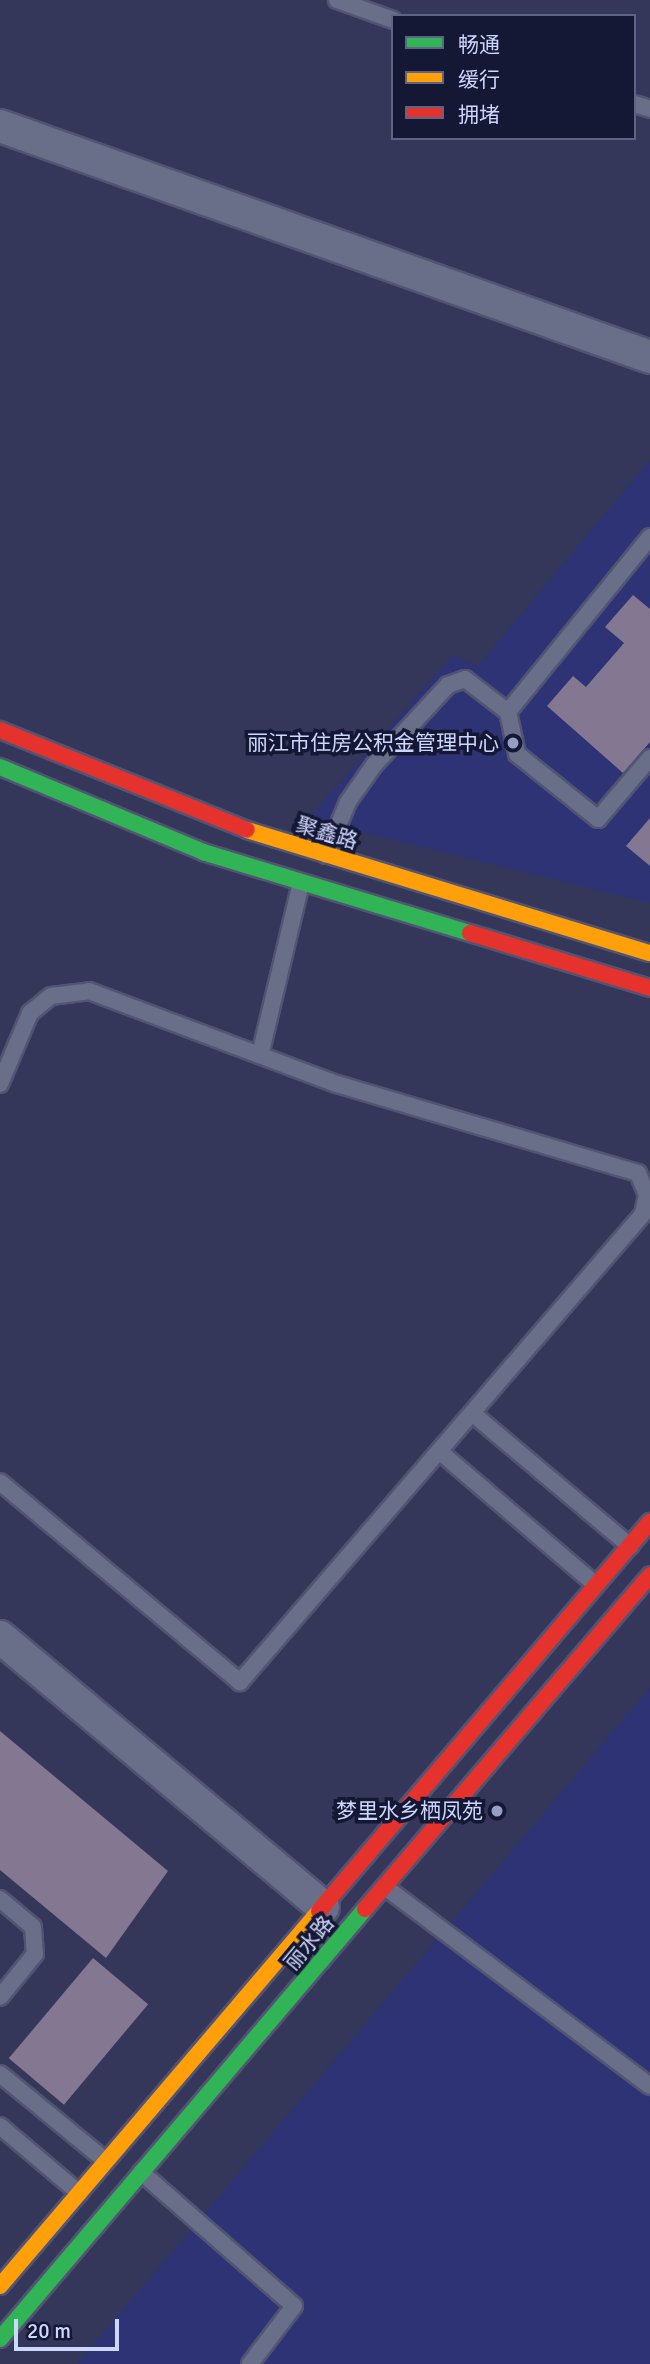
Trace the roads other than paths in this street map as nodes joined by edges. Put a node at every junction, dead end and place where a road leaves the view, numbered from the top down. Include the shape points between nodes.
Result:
1 (337, 0) edge
2 (391, 19) edge
3 (0, 126) edge
4 (650, 357) edge
5 (650, 537) edge
6 (508, 712) junction
7 (0, 730) edge
8 (650, 758) edge
9 (0, 768) edge
10 (326, 855) junction
11 (301, 883) junction
12 (650, 953) edge
13 (650, 988) edge
14 (260, 1055) junction
15 (0, 1084) edge
16 (472, 1413) junction
17 (439, 1451) junction
18 (0, 1482) edge
19 (650, 1522) edge
20 (629, 1546) junction
21 (650, 1575) edge
22 (596, 1585) junction
23 (0, 1637) edge
24 (385, 1887) junction
25 (0, 1899) edge
26 (323, 1907) junction
27 (0, 1997) edge
28 (0, 2074) edge
29 (650, 2086) edge
30 (0, 2126) edge
31 (106, 2161) junction
32 (141, 2172) junction
33 (79, 2193) junction
34 (0, 2286) edge
35 (0, 2339) edge
36 (250, 2364) edge

1 - 2 lane
3 - 4 street
5 - 6 lane
6 - 8 lane via 517,754 598,819
6 - 10 lane via 466,679 448,685 374,765
7 - 10 street, 聚鑫路 via 215,820
9 - 11 street via 203,852
10 - 12 street, 聚鑫路
11 - 13 street
11 - 14 lane
14 - 15 lane via 89,991 63,992 30,1013
14 - 16 lane via 638,1173 645,1183 643,1214
16 - 17 lane
16 - 20 lane
17 - 18 lane via 240,1682
17 - 22 lane
19 - 20 street, 丽水路
20 - 22 street, 丽水路
21 - 24 street, 丽水路
22 - 26 street, 丽水路
23 - 26 street
24 - 29 lane
24 - 32 street, 丽水路
25 - 27 lane via 33,1927 35,1954
26 - 31 street, 丽水路
28 - 31 lane
30 - 33 lane
31 - 33 street, 丽水路
32 - 35 street, 丽水路
32 - 36 lane via 294,2306
33 - 34 street, 丽水路

